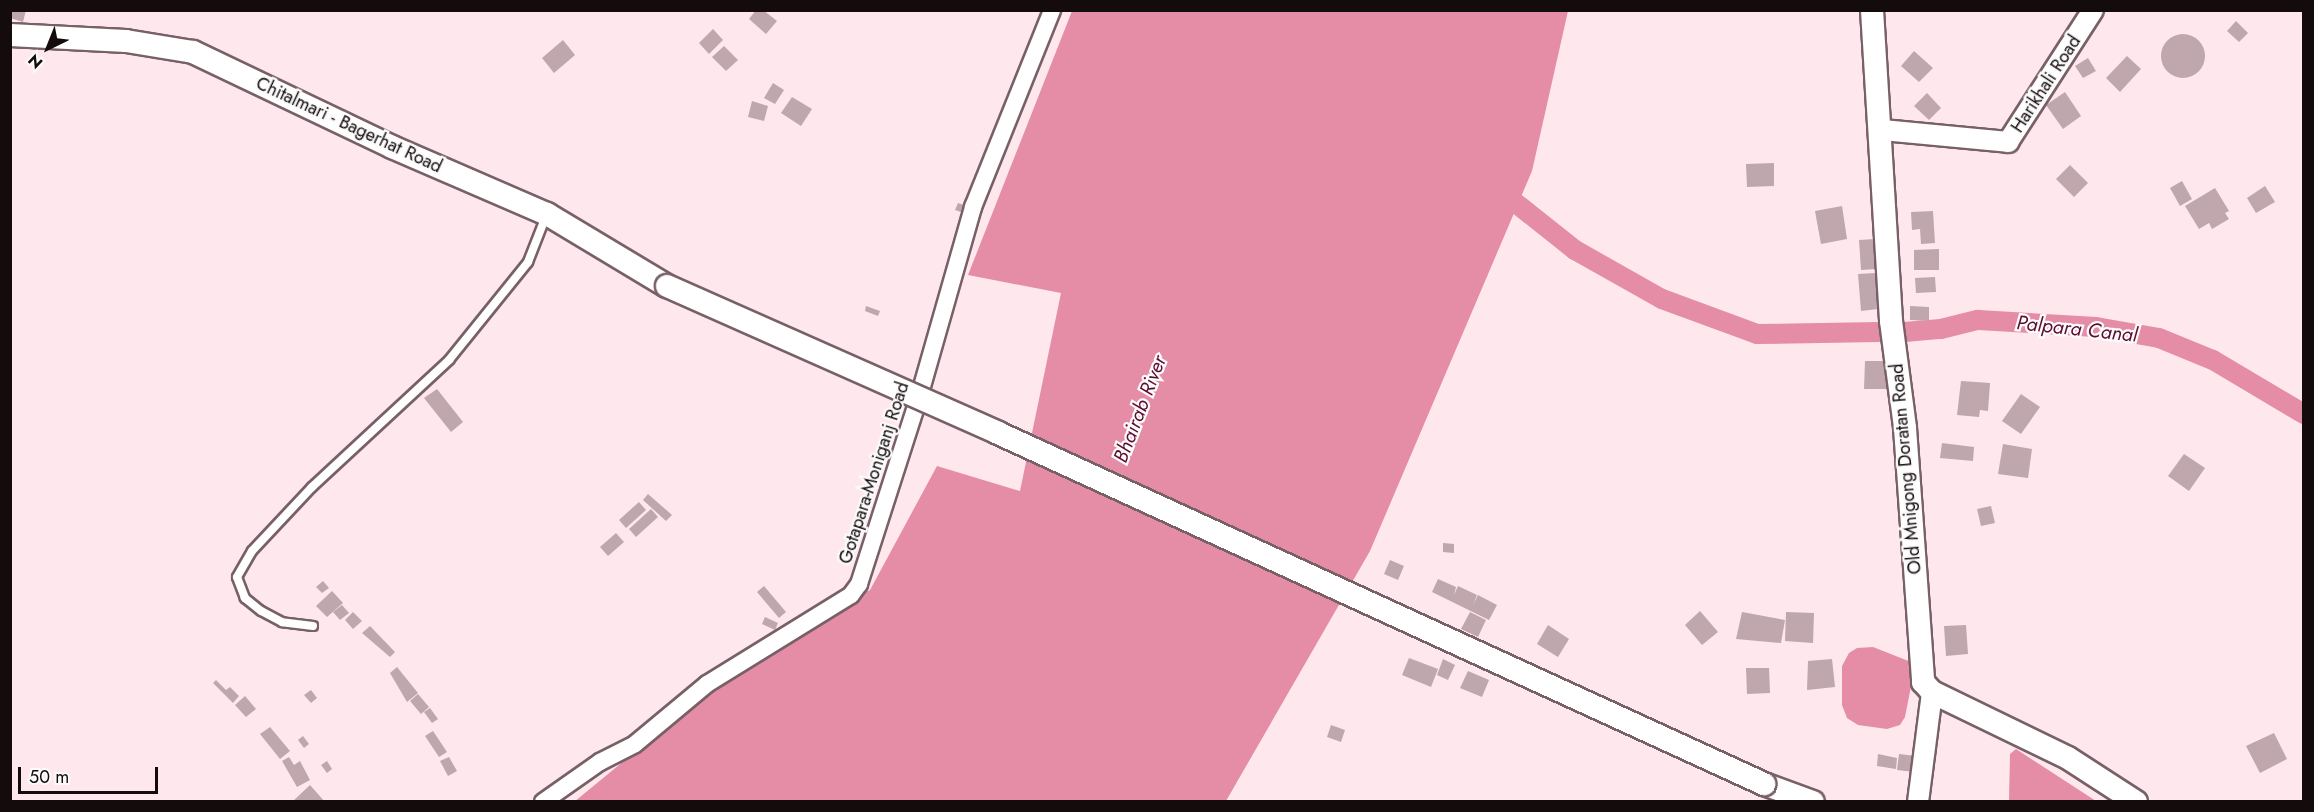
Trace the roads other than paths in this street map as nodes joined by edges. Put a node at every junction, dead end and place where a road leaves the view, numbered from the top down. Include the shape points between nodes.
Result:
1 (1052, 10) edge
2 (1872, 10) edge
3 (2093, 10) edge
4 (10, 35) edge
5 (1882, 130) junction
6 (547, 214) junction
7 (313, 626) dead end
8 (1932, 692) junction
9 (543, 801) edge
10 (1813, 801) edge
11 (1918, 801) edge
12 (2136, 801) edge

1 - 9 street, Gotapara-Moniganj Road via 973,207 919,397 859,584 851,594 707,684 636,744 600,762
2 - 5 main road, Old Mnigong Doratan Road
3 - 5 street, Harikhali Road via 2008,142
4 - 6 main road, Chitalmari - Bagerhat Road via 126,41 193,52 392,147
5 - 8 main road, Old Mnigong Doratan Road via 1891,321 1905,428 1919,655 1923,682
6 - 7 lane via 528,262 449,360 312,488 252,551 237,577 245,598 261,611 282,622
6 - 10 main road, Chitalmari - Bagerhat Road, bridge via 667,286 1764,784
8 - 11 street
8 - 12 main road via 2040,742

